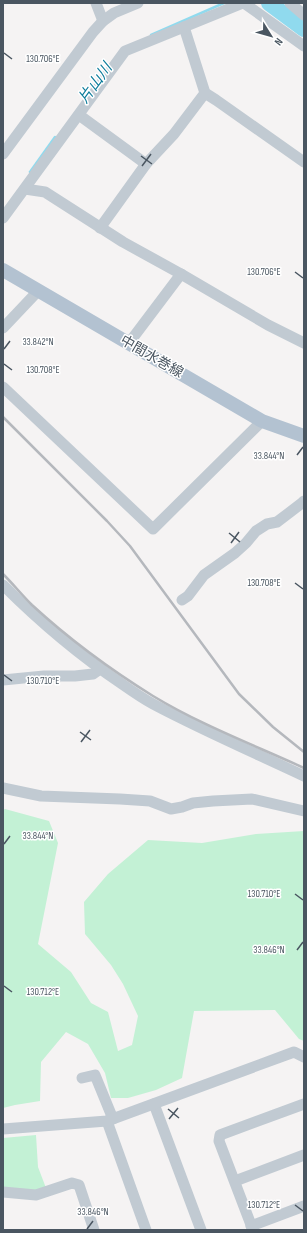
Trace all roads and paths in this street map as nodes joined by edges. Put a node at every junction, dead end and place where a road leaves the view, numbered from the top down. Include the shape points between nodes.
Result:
1 (96, 3) edge
2 (138, 3) edge
3 (243, 3) edge
4 (290, 3) edge
5 (304, 15) edge
6 (103, 20) junction
7 (184, 27) junction
8 (304, 46) edge
9 (205, 93) junction
10 (78, 115) junction
11 (3, 154) edge
12 (304, 162) edge
13 (146, 164) junction
14 (25, 189) junction
15 (3, 218) edge
16 (100, 228) junction
17 (3, 270) edge
18 (181, 274) junction
19 (38, 291) junction
20 (3, 328) edge
21 (130, 343) junction
22 (304, 343) edge
23 (3, 387) edge
24 (262, 421) junction
25 (304, 436) edge
26 (303, 503) edge
27 (3, 585) edge
28 (182, 600) dead end
29 (100, 669) junction
30 (3, 680) edge
31 (304, 776) edge
32 (3, 788) edge
33 (304, 811) edge
34 (304, 1057) edge
35 (82, 1078) dead end
36 (154, 1104) junction
37 (304, 1104) edge
38 (110, 1120) junction
39 (3, 1129) edge
40 (304, 1155) edge
41 (235, 1182) junction
42 (3, 1192) edge
43 (304, 1206) edge
44 (252, 1228) edge
45 (92, 1229) edge
46 (146, 1230) edge
47 (201, 1230) edge

1 - 6 street
2 - 6 street
3 - 7 street
3 - 8 street
4 - 5 street
6 - 11 street
7 - 9 street
7 - 10 street via 125,51
9 - 12 street
9 - 13 street via 174,134
10 - 13 street
10 - 14 street
13 - 16 street
14 - 15 street
14 - 16 street via 46,192
16 - 18 street
17 - 19 main road, 中間水巻線
18 - 21 street
18 - 22 street
19 - 20 street
19 - 21 main road, 中間水巻線
21 - 24 main road, 中間水巻線
23 - 24 street via 153,529
24 - 25 main road, 中間水巻線
26 - 28 street via 277,522 267,524 256,531 235,553 204,575
27 - 29 street via 41,622
29 - 30 street via 93,674
29 - 31 street via 151,704
32 - 33 street via 41,796 150,802 171,809 200,802 252,799
34 - 36 street via 294,1052
35 - 38 street via 95,1075
36 - 38 street
36 - 47 street
37 - 41 street via 220,1135 219,1141
38 - 39 street
38 - 46 street
40 - 41 street
41 - 44 street
42 - 45 street via 36,1195 72,1183 79,1184
43 - 44 street

